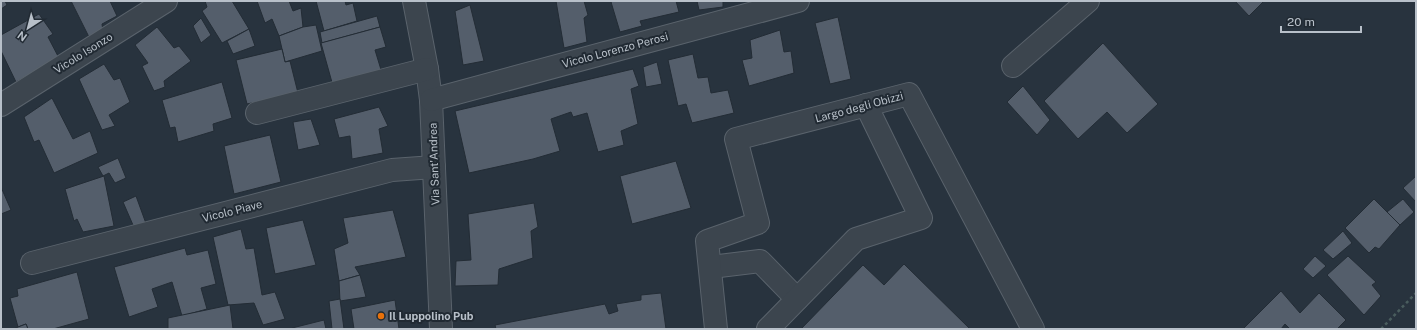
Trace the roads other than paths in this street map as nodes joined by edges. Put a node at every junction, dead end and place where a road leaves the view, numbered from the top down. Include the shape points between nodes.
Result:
1 (166, 1) edge
2 (414, 1) edge
3 (798, 1) edge
4 (1088, 1) edge
5 (1013, 66) dead end
6 (427, 69) junction
7 (431, 100) junction
8 (1, 105) edge
9 (866, 105) junction
10 (257, 113) dead end
11 (434, 167) junction
12 (32, 263) dead end
13 (711, 267) junction
14 (797, 299) junction
15 (441, 329) edge
16 (716, 329) edge
17 (768, 329) edge
18 (1033, 329) edge

1 - 8 street, Vicolo Isonzo
2 - 6 street, Via Sant'Andrea
3 - 7 street, Vicolo Lorenzo Perosi
4 - 5 street
6 - 7 street, Via Sant'Andrea
6 - 10 street
7 - 11 street, Via Sant'Andrea
9 - 13 street, Largo degli Obizzi via 736,139 758,224 707,242
9 - 14 street via 921,218 856,239
9 - 18 street, Largo degli Obizzi via 909,94
11 - 12 street, Vicolo Piave via 392,170
11 - 15 street, Via Sant'Andrea
13 - 14 street via 760,261
13 - 16 street
14 - 17 street

